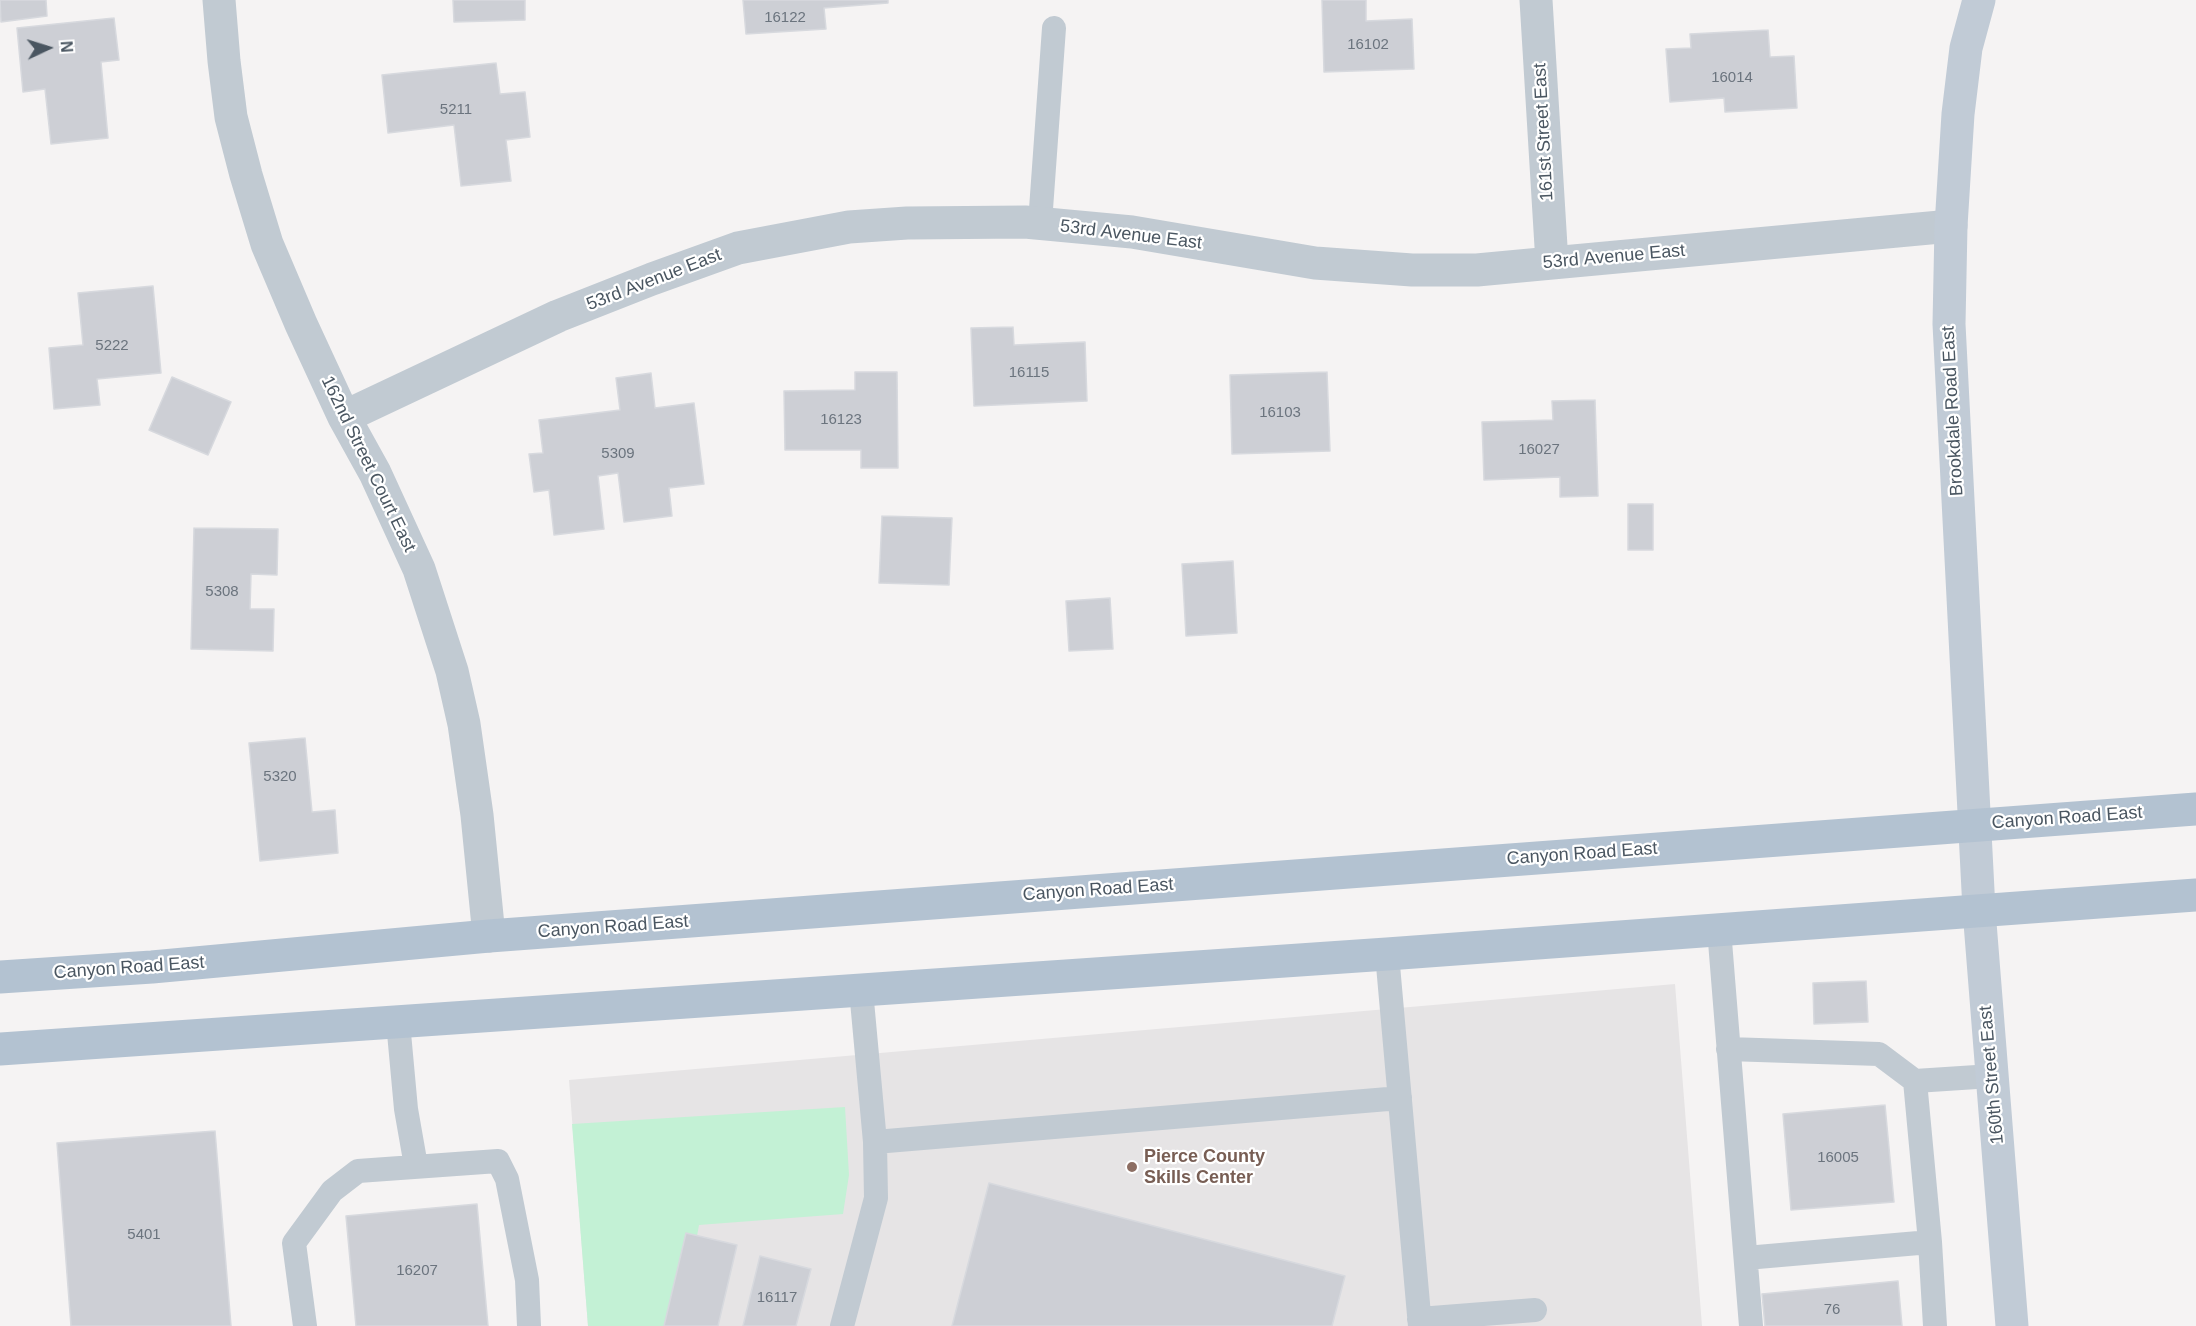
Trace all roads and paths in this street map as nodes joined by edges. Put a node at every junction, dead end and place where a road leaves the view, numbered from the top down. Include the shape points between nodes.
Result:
1 (219, 0) edge
2 (1536, 0) edge
3 (1979, 0) edge
4 (1054, 28) dead end
5 (1040, 223) junction
6 (1951, 226) junction
7 (1552, 263) junction
8 (345, 417) junction
9 (2196, 809) edge
10 (1974, 825) junction
11 (2196, 895) edge
12 (1979, 910) junction
13 (1719, 930) junction
14 (489, 936) junction
15 (1387, 954) junction
16 (152, 967) junction
17 (0, 976) edge
18 (861, 990) junction
19 (0, 993) edge
20 (398, 1022) junction
21 (0, 1049) edge
22 (1728, 1049) junction
23 (1992, 1076) junction
24 (1915, 1081) junction
25 (1400, 1098) junction
26 (875, 1142) junction
27 (416, 1166) junction
28 (1930, 1242) junction
29 (1746, 1258) junction
30 (1535, 1310) dead end
31 (1419, 1323) edge
32 (305, 1326) edge
33 (530, 1326) edge
34 (842, 1326) edge
35 (1752, 1326) edge
36 (1935, 1326) edge
37 (2012, 1326) edge

1 - 8 street, 162nd Street Court East via 231,117 253,198 271,254
2 - 7 street, 161st Street East
3 - 6 main road, Brookdale Road East via 1966,48
4 - 5 lane
5 - 7 street, 53rd Avenue East via 1132,232 1315,263 1412,270 1477,270
5 - 8 street, 53rd Avenue East via 849,227 738,248 558,316
6 - 7 street, 53rd Avenue East
6 - 10 main road, Brookdale Road East via 1949,324
8 - 14 street, 162nd Street Court East via 419,569 452,671 477,815
9 - 10 main road, Canyon Road East
10 - 12 main road, 160th Street East
10 - 14 main road, Canyon Road East
11 - 12 main road
12 - 13 main road
12 - 23 main road, 160th Street East
13 - 15 main road
13 - 22 lane
14 - 16 main road, Canyon Road East
15 - 18 main road
15 - 25 lane
16 - 17 main road, Canyon Road East
16 - 19 main road
18 - 20 main road
18 - 26 lane
20 - 21 main road
20 - 27 lane
22 - 24 lane via 1879,1054
22 - 29 lane
23 - 24 lane
23 - 37 main road, 160th Street East
24 - 28 lane
25 - 26 lane
25 - 31 lane
26 - 34 lane via 876,1198
27 - 32 lane via 358,1172 332,1191 294,1243
27 - 33 lane via 498,1161 507,1179 525,1269
28 - 29 lane
28 - 36 lane
29 - 35 lane
30 - 31 lane

